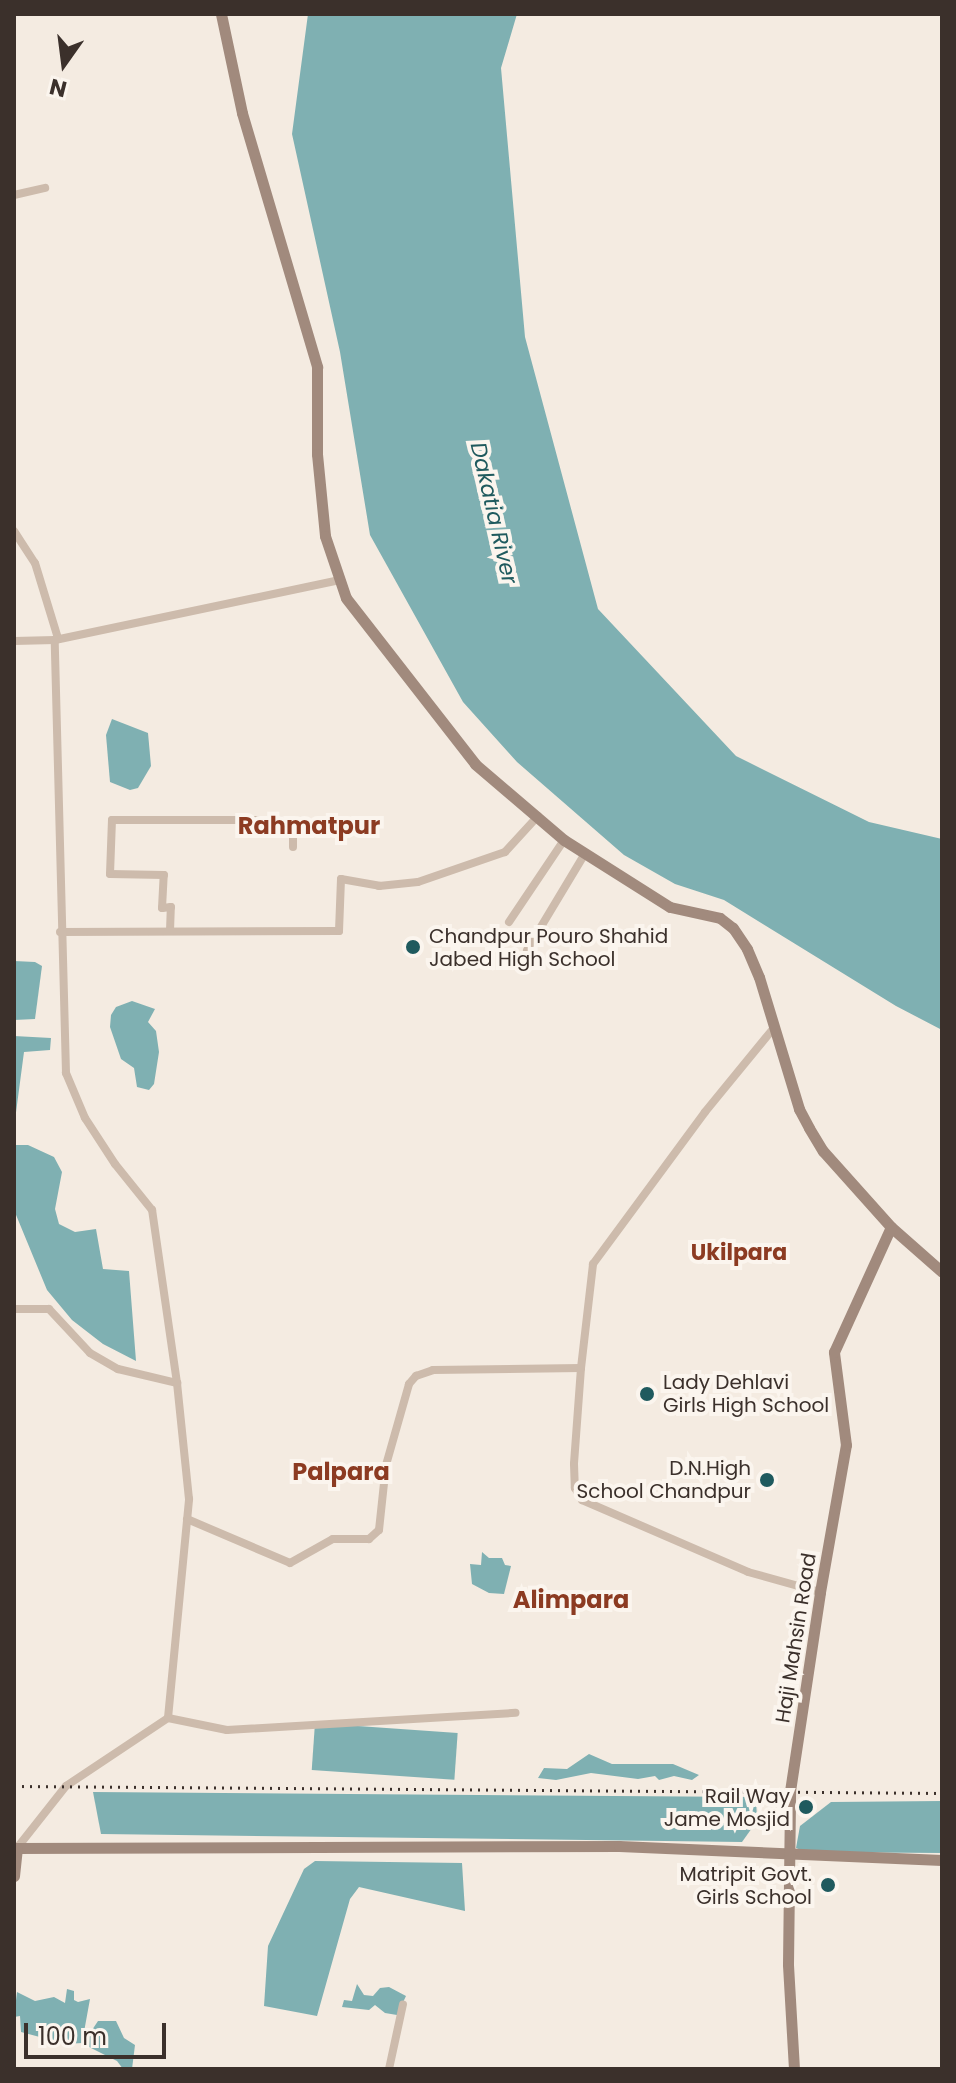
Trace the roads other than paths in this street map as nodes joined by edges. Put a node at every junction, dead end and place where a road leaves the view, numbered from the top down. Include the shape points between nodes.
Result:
1 (221, 14) edge
2 (45, 188) dead end
3 (14, 195) edge
4 (14, 531) edge
5 (340, 580) junction
6 (56, 639) junction
7 (14, 641) edge
8 (538, 816) junction
9 (564, 840) junction
10 (293, 847) dead end
11 (584, 855) junction
12 (509, 922) dead end
13 (170, 931) junction
14 (60, 932) junction
15 (527, 950) dead end
16 (773, 1029) junction
17 (891, 1227) junction
18 (942, 1272) edge
19 (14, 1309) edge
20 (581, 1368) junction
21 (177, 1383) junction
22 (187, 1519) junction
23 (820, 1592) junction
24 (516, 1713) dead end
25 (168, 1718) junction
26 (15, 1848) edge
27 (789, 1852) junction
28 (942, 1860) edge
29 (14, 1876) edge
30 (403, 2004) dead end
31 (389, 2069) edge
32 (794, 2069) edge

1 - 5 main road via 242,113 317,367 317,454 325,536
2 - 3 street
4 - 6 street via 35,563
5 - 6 street
5 - 8 main road via 346,598 475,764
6 - 7 street
6 - 14 street
8 - 9 main road
8 - 13 street via 505,852 418,882 379,886 341,879 339,931
9 - 11 main road
9 - 12 street
10 - 13 street via 293,823 277,820 112,820 110,874 164,875 162,908 171,907
11 - 15 street
11 - 16 main road via 670,907 720,918 733,928 759,977
13 - 14 street
14 - 21 street via 66,1073 85,1118 152,1210
16 - 17 main road via 809,1128
16 - 20 street via 593,1264
17 - 18 main road
17 - 23 main road, Haji Mahsin Road via 834,1352 846,1445
19 - 21 street via 49,1309 90,1353 118,1369
20 - 22 street via 433,1370 416,1376 409,1384 386,1465 379,1530 369,1539 333,1539 290,1563
20 - 23 street via 574,1464 575,1488 582,1500 748,1572
21 - 22 street
22 - 25 street
23 - 27 main road, Haji Mahsin Road via 790,1791
24 - 25 street via 227,1730
25 - 26 street via 66,1786
26 - 27 main road via 619,1846
26 - 29 main road
27 - 28 main road
27 - 32 main road, Haji Mahsin Road
30 - 31 street

